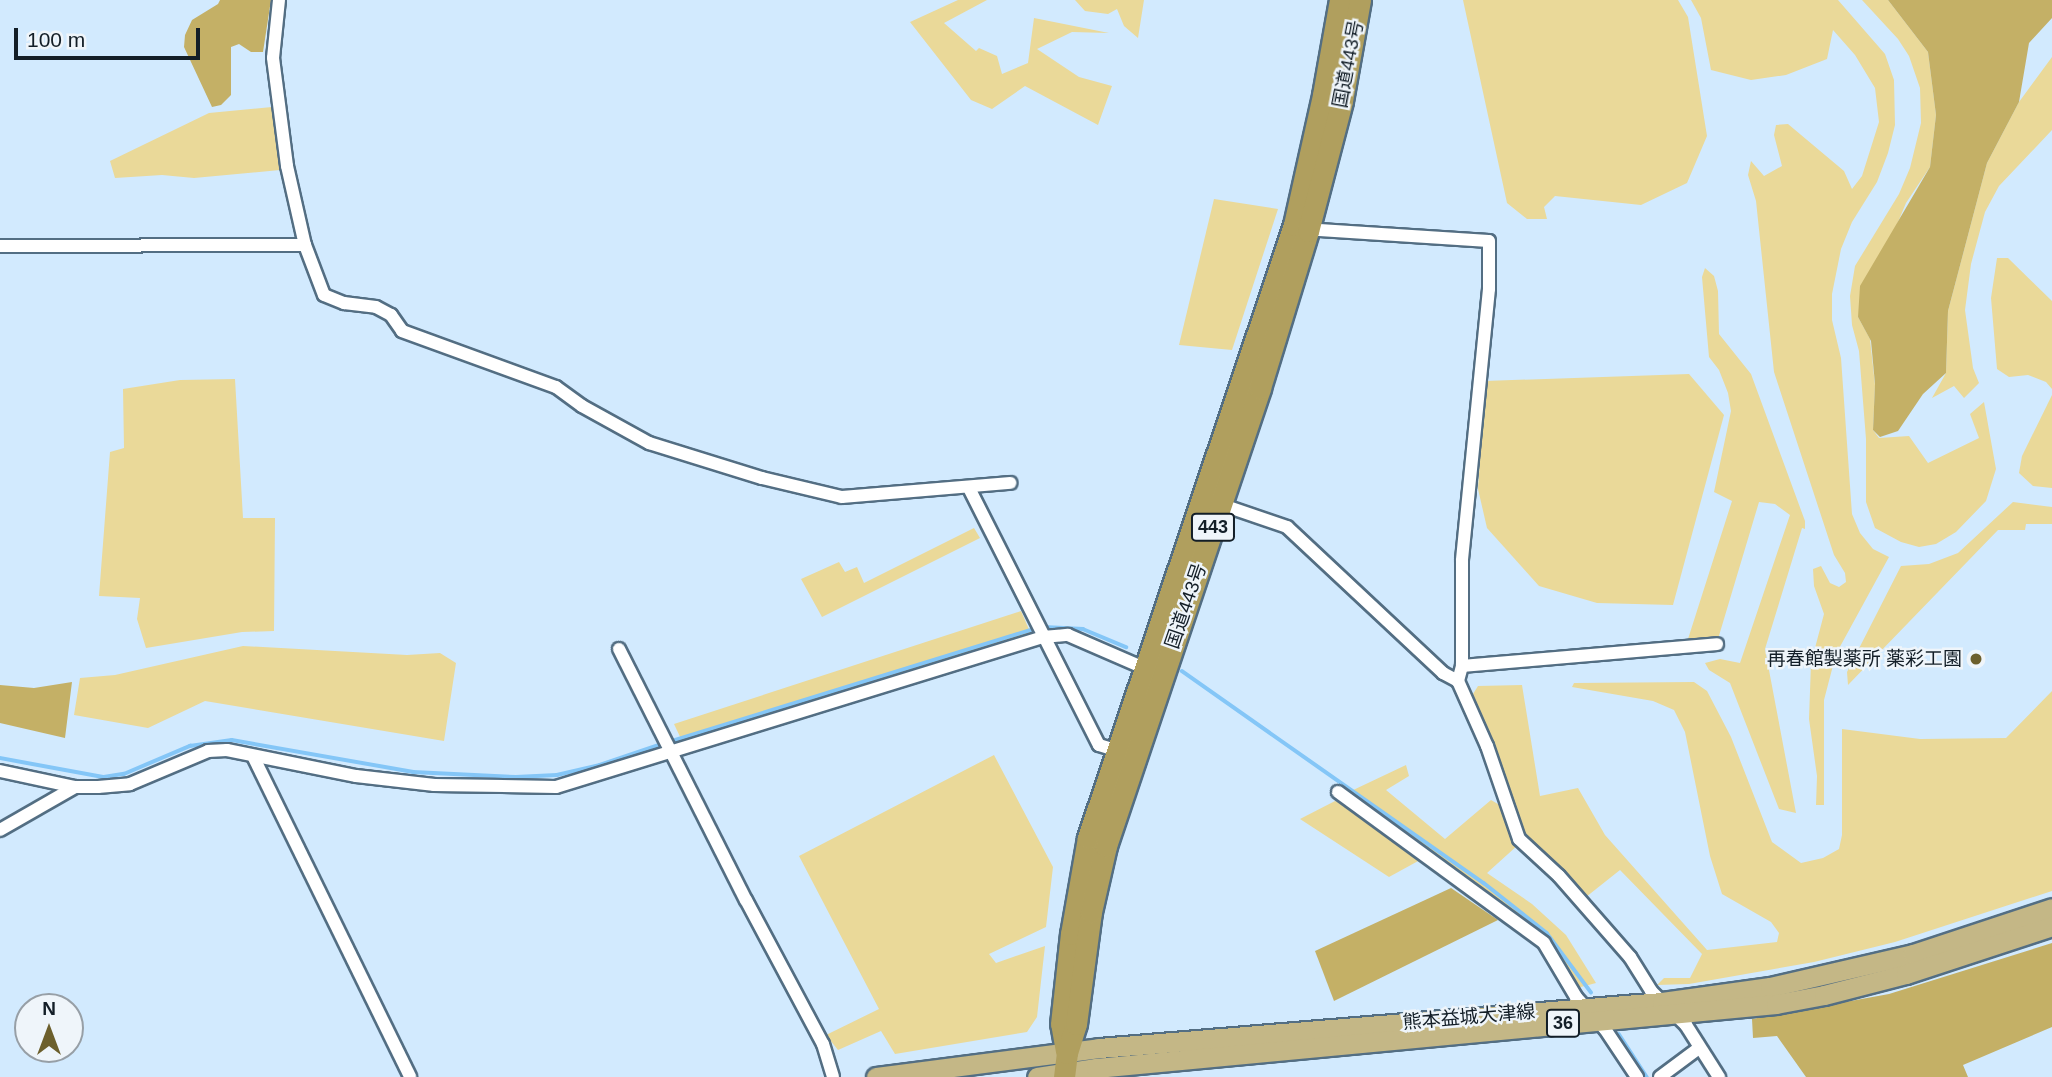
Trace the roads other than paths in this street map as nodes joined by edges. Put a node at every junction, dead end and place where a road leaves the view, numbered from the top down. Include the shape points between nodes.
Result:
1 (279, 0) edge
2 (1340, 0) edge
3 (1360, 0) edge
4 (1301, 228) junction
5 (305, 244) junction
6 (0, 246) edge
7 (1010, 483) dead end
8 (969, 488) junction
9 (1212, 501) junction
10 (1040, 630) junction
11 (1717, 645) dead end
12 (619, 649) dead end
13 (1462, 666) junction
14 (1144, 668) junction
15 (1458, 681) junction
16 (669, 745) junction
17 (1115, 750) junction
18 (254, 758) junction
19 (0, 771) edge
20 (75, 787) junction
21 (1338, 792) dead end
22 (0, 830) edge
23 (2052, 908) edge
24 (2052, 926) edge
25 (1669, 1009) junction
26 (1590, 1013) junction
27 (1699, 1048) junction
28 (1065, 1067) edge
29 (410, 1077) edge
30 (833, 1077) edge
31 (876, 1077) edge
32 (1037, 1077) edge
33 (1637, 1077) edge
34 (1660, 1077) edge
35 (1719, 1077) edge

1 - 5 street via 273,58 287,166
2 - 4 highway, 国道443号 / 443
3 - 4 highway, 国道443号 / 443 via 1342,101
4 - 9 highway, 国道443号 / 443
4 - 13 street via 1489,241 1489,289 1462,561
5 - 6 street
5 - 8 street via 324,295 376,307 391,315 402,331 556,387 649,443 842,497
7 - 8 street
8 - 10 street
9 - 14 highway, 国道443号 / 443
9 - 15 street via 1287,527 1443,673
9 - 28 highway, 国道443号 / 443 via 1106,846 1088,923 1076,1024
10 - 14 street via 1068,635
10 - 16 street
10 - 17 street via 1100,745
11 - 13 street
12 - 16 street
13 - 15 street
14 - 17 highway, 国道443号 / 443
15 - 25 street via 1487,746 1519,839 1559,876
16 - 18 street via 581,781 532,788 356,776
16 - 30 street via 823,1044
17 - 28 highway, 国道443号 / 443 via 1088,838 1071,933 1061,1024
18 - 20 street via 227,750 208,751 130,784
18 - 29 street
19 - 20 street
20 - 22 street
21 - 26 street via 1544,943
23 - 25 main road, 熊本益城大津線 / 36 via 1913,954
24 - 25 main road, 熊本益城大津線 / 36 via 1824,995
25 - 26 main road, 熊本益城大津線 / 36
25 - 27 street via 1686,1025
26 - 28 main road, 熊本益城大津線 / 36
26 - 33 street
27 - 34 street
27 - 35 street
28 - 31 main road, 熊本益城大津線 / 36
28 - 32 main road, 熊本益城大津線 / 36

